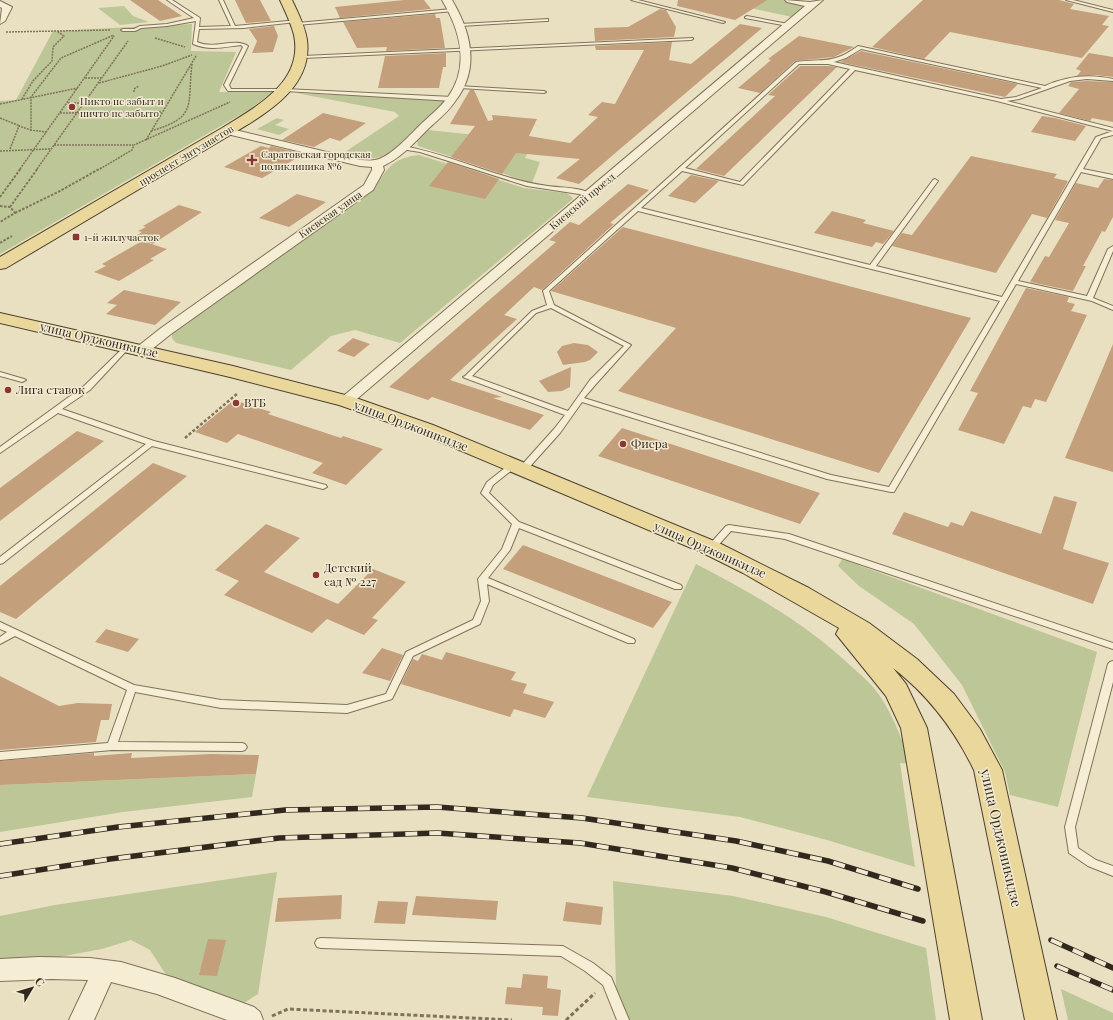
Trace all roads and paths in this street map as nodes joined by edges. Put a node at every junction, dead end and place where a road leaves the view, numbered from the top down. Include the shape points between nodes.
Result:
1 (169, 0) edge
2 (221, 0) edge
3 (286, 0) edge
4 (633, 0) edge
5 (790, 0) edge
6 (1068, 0) edge
7 (815, 2) edge
8 (0, 4) edge
9 (450, 5) edge
10 (1113, 10) edge
11 (747, 16) dead end
12 (198, 19) junction
13 (546, 20) dead end
14 (0, 21) edge
15 (723, 22) dead end
16 (296, 23) junction
17 (460, 25) junction
18 (788, 25) junction
19 (233, 26) junction
20 (197, 28) junction
21 (123, 30) dead end
22 (58, 31) junction
23 (134, 31) junction
24 (0, 32) edge
25 (114, 35) junction
26 (691, 39) dead end
27 (200, 46) junction
28 (467, 50) junction
29 (199, 52) junction
30 (303, 57) junction
31 (193, 62) junction
32 (828, 62) junction
33 (854, 68) junction
34 (85, 78) junction
35 (102, 78) junction
36 (1113, 80) edge
37 (98, 84) junction
38 (139, 86) dead end
39 (460, 87) junction
40 (78, 88) junction
41 (1046, 88) junction
42 (285, 90) junction
43 (252, 91) junction
44 (134, 92) dead end
45 (544, 92) dead end
46 (31, 97) junction
47 (22, 99) junction
48 (453, 99) junction
49 (998, 100) junction
50 (67, 103) junction
51 (84, 103) junction
52 (112, 103) dead end
53 (0, 104) edge
54 (162, 112) junction
55 (60, 113) junction
56 (77, 113) junction
57 (0, 118) edge
58 (19, 126) junction
59 (31, 130) junction
60 (1113, 130) edge
61 (228, 131) junction
62 (46, 132) junction
63 (151, 132) junction
64 (1113, 133) edge
65 (146, 140) junction
66 (54, 145) junction
67 (134, 145) junction
68 (404, 148) junction
69 (10, 149) junction
70 (33, 149) junction
71 (50, 149) junction
72 (0, 151) edge
73 (377, 164) junction
74 (681, 168) junction
75 (1080, 170) junction
76 (1113, 177) edge
77 (935, 181) dead end
78 (590, 195) junction
79 (0, 197) edge
80 (0, 206) edge
81 (10, 207) junction
82 (636, 209) junction
83 (15, 213) junction
84 (0, 222) edge
85 (1113, 248) edge
86 (0, 264) edge
87 (872, 267) junction
88 (1014, 282) junction
89 (1089, 299) junction
90 (1004, 300) junction
91 (550, 306) junction
92 (1113, 308) edge
93 (0, 318) edge
94 (135, 348) junction
95 (0, 374) edge
96 (22, 380) dead end
97 (238, 393) dead end
98 (580, 399) junction
99 (346, 401) junction
100 (56, 410) junction
101 (569, 414) junction
102 (151, 443) junction
103 (172, 448) junction
104 (0, 451) edge
105 (517, 468) junction
106 (322, 487) dead end
107 (516, 524) junction
108 (711, 548) junction
109 (0, 561) edge
110 (482, 579) junction
111 (678, 587) dead end
112 (801, 594) junction
113 (0, 625) edge
114 (14, 632) junction
115 (0, 641) edge
116 (631, 641) dead end
117 (1113, 646) edge
118 (1113, 664) edge
119 (132, 688) junction
120 (112, 746) junction
121 (242, 747) dead end
122 (0, 756) edge
123 (1113, 871) edge
124 (321, 943) dead end
125 (0, 970) edge
126 (104, 970) junction
127 (607, 981) junction
128 (260, 1019) edge
129 (81, 1020) edge
130 (512, 1020) edge
131 (566, 1020) edge
132 (623, 1020) edge
133 (966, 1020) edge
134 (1041, 1020) edge

1 - 12 lane
2 - 19 lane
3 - 16 main road, проспект Энтузиастов
4 - 15 lane
5 - 7 street
6 - 10 lane
7 - 18 street, Киевский проезд
8 - 14 street via 7,7
9 - 16 lane
9 - 17 street
11 - 18 lane
12 - 20 lane
12 - 23 lane via 140,27
13 - 17 lane
16 - 19 lane
16 - 30 main road, проспект Энтузиастов via 302,40
17 - 28 street
18 - 78 street, Киевский проезд
19 - 20 lane
20 - 27 lane via 195,43
21 - 23 lane
22 - 24 path
22 - 25 path via 74,33 118,30
22 - 47 path via 64,36 53,47 52,61 33,81
23 - 29 path
23 - 35 path
25 - 34 path
25 - 46 path via 61,58
26 - 28 lane
27 - 29 path
27 - 43 lane via 246,46 226,85 230,90
28 - 30 lane
28 - 39 street via 467,68
29 - 31 path
29 - 37 path via 162,66
30 - 42 main road, проспект Энтузиастов via 292,82
31 - 54 path
31 - 63 path via 189,111 180,122
32 - 33 lane
32 - 41 lane via 846,58 860,47
32 - 74 lane via 798,63
33 - 49 lane
33 - 74 lane via 741,184
34 - 35 path
34 - 40 path
35 - 37 path
36 - 41 lane via 1101,77 1071,79
37 - 51 path
38 - 44 path
39 - 45 lane
39 - 48 street
40 - 46 path
40 - 50 path
41 - 49 lane via 1017,98
42 - 43 lane
42 - 48 lane
42 - 61 main road, проспект Энтузиастов
43 - 65 path
46 - 47 path
46 - 59 path
47 - 53 path
48 - 68 street
49 - 60 lane
50 - 51 path
50 - 55 path
51 - 52 path
51 - 56 path
54 - 56 path
54 - 63 path
55 - 56 path
55 - 62 path
56 - 66 path
57 - 58 path
58 - 59 path
58 - 69 path
59 - 62 path
61 - 73 street via 360,163
61 - 86 main road, проспект Энтузиастов
62 - 70 path
63 - 65 path
64 - 75 lane via 1099,137
65 - 67 path
66 - 67 path
66 - 71 path
67 - 83 path via 132,150 60,192
68 - 73 street via 391,159
68 - 78 lane via 529,185
69 - 70 path
69 - 72 path
70 - 71 path
70 - 79 path
71 - 81 path
73 - 94 street, Киевская улица via 378,170 369,187 166,331
74 - 82 lane
75 - 76 lane
75 - 88 lane
77 - 87 lane
78 - 99 street, Киевский проезд
80 - 81 path
81 - 83 path
82 - 87 lane
82 - 91 lane via 546,291
83 - 84 path
85 - 89 lane
87 - 90 lane
88 - 89 lane
88 - 90 lane
89 - 92 lane
90 - 98 lane via 890,490 830,477
91 - 98 lane via 628,345
91 - 101 lane via 534,312 467,378
93 - 94 main road, улица Орджоникидзе
94 - 99 main road, улица Орджоникидзе
94 - 100 lane
95 - 96 lane
97 - 103 path
98 - 101 lane
99 - 105 main road, улица Орджоникидзе via 426,430
100 - 102 lane
100 - 104 lane
101 - 105 lane via 557,431
102 - 103 lane
102 - 109 lane
103 - 106 lane
105 - 107 lane via 490,484 485,493
105 - 108 main road, улица Орджоникидзе
107 - 110 lane via 506,550
107 - 111 lane
108 - 112 main road, улица Орджоникидзе
108 - 117 lane via 729,528 786,536
110 - 116 lane
110 - 119 lane via 485,601 477,622 408,654 389,697 347,709 220,704
112 - 133 main road, улица Орджоникидзе via 842,628 872,659 897,690 914,728
112 - 134 main road, улица Орджоникидзе via 860,629 908,666 945,701 970,736 988,770
113 - 114 lane
114 - 115 lane
114 - 119 lane
118 - 123 lane via 1070,827 1073,850 1092,863
119 - 120 lane
120 - 121 lane
120 - 122 lane
124 - 127 lane via 563,951
125 - 126 street via 63,967
126 - 128 street via 147,980
126 - 129 street
127 - 131 path
127 - 132 lane
128 - 130 path via 288,1009

